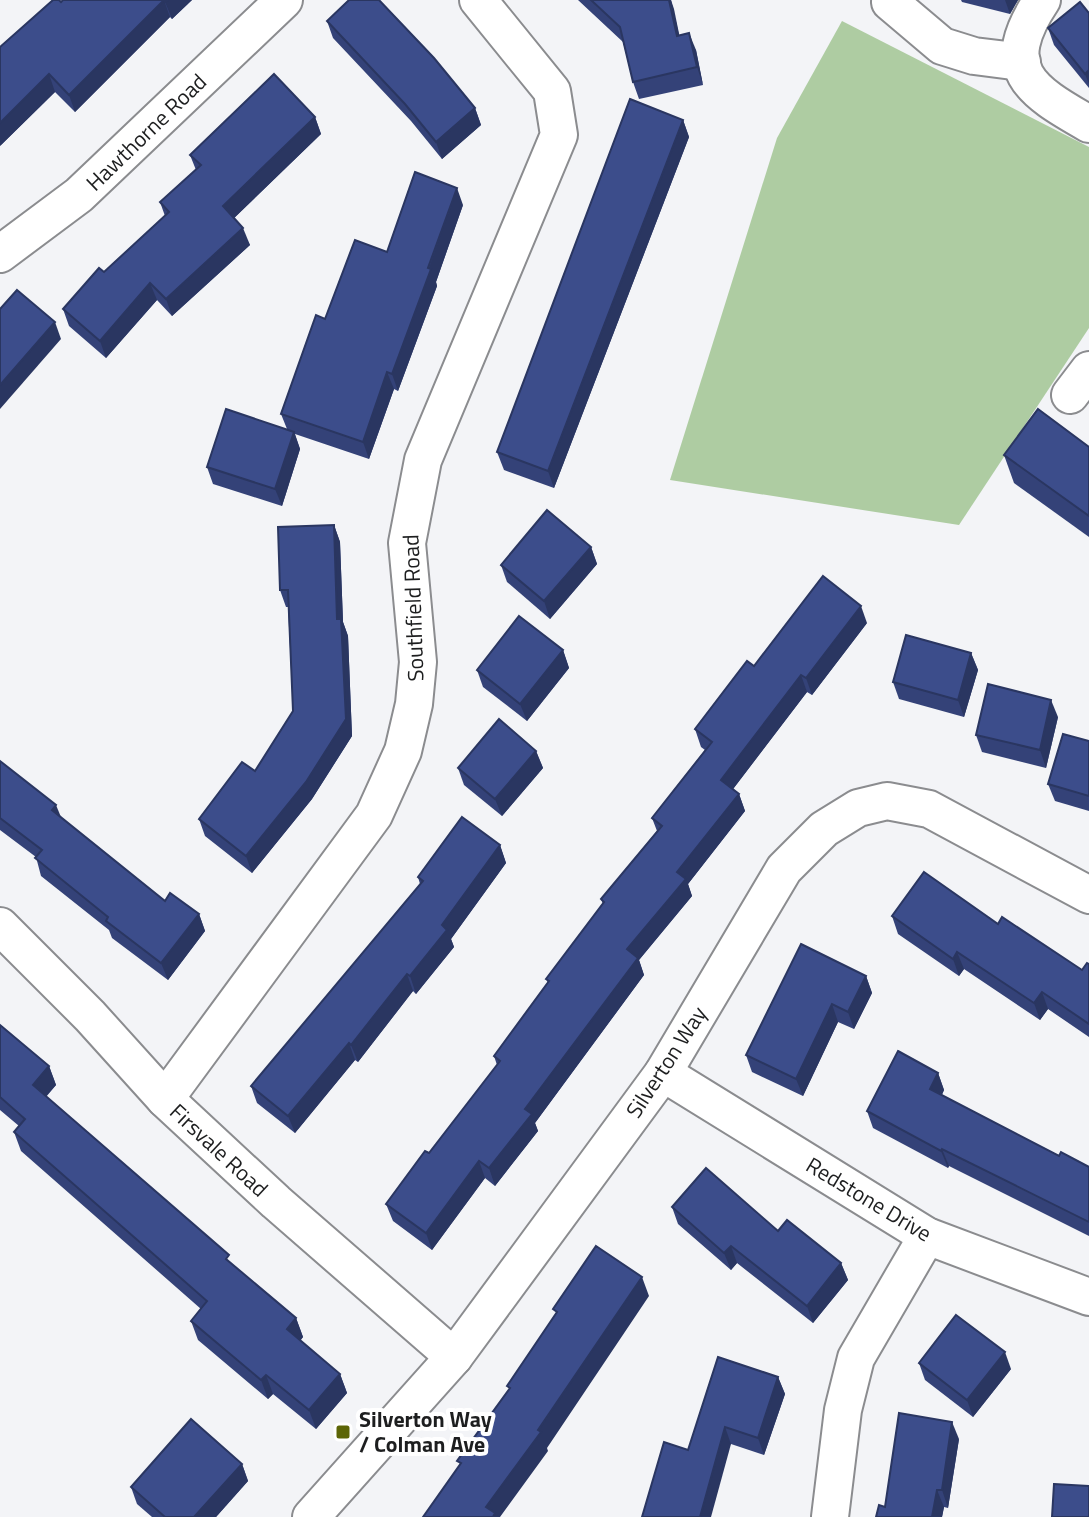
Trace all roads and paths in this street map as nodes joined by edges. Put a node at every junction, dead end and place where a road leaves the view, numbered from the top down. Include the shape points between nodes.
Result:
1 (284, 0) edge
2 (478, 0) edge
3 (1042, 0) edge
4 (890, 2) edge
5 (1022, 62) junction
6 (1089, 124) edge
7 (0, 254) edge
8 (1089, 895) edge
9 (0, 926) edge
10 (663, 1073) junction
11 (165, 1099) junction
12 (927, 1236) junction
13 (1089, 1297) edge
14 (454, 1357) junction
15 (311, 1517) edge
16 (830, 1517) edge

1 - 7 street, Hawthorne Road via 79,195
2 - 11 street, Southfield Road via 552,91 559,135 423,460 407,543 418,662 403,751 374,815
3 - 5 street via 1025,25
4 - 5 street via 942,46
5 - 6 street via 1023,75 1046,100
8 - 10 street, Silverton Way via 929,809 887,801 858,808 824,829 784,869
9 - 11 street, Firsvale Road
10 - 12 street, Redstone Drive
10 - 14 street, Silverton Way
11 - 14 street, Firsvale Road
12 - 13 street, Redstone Drive
12 - 16 street via 856,1358 843,1410
14 - 15 street, Silverton Way

